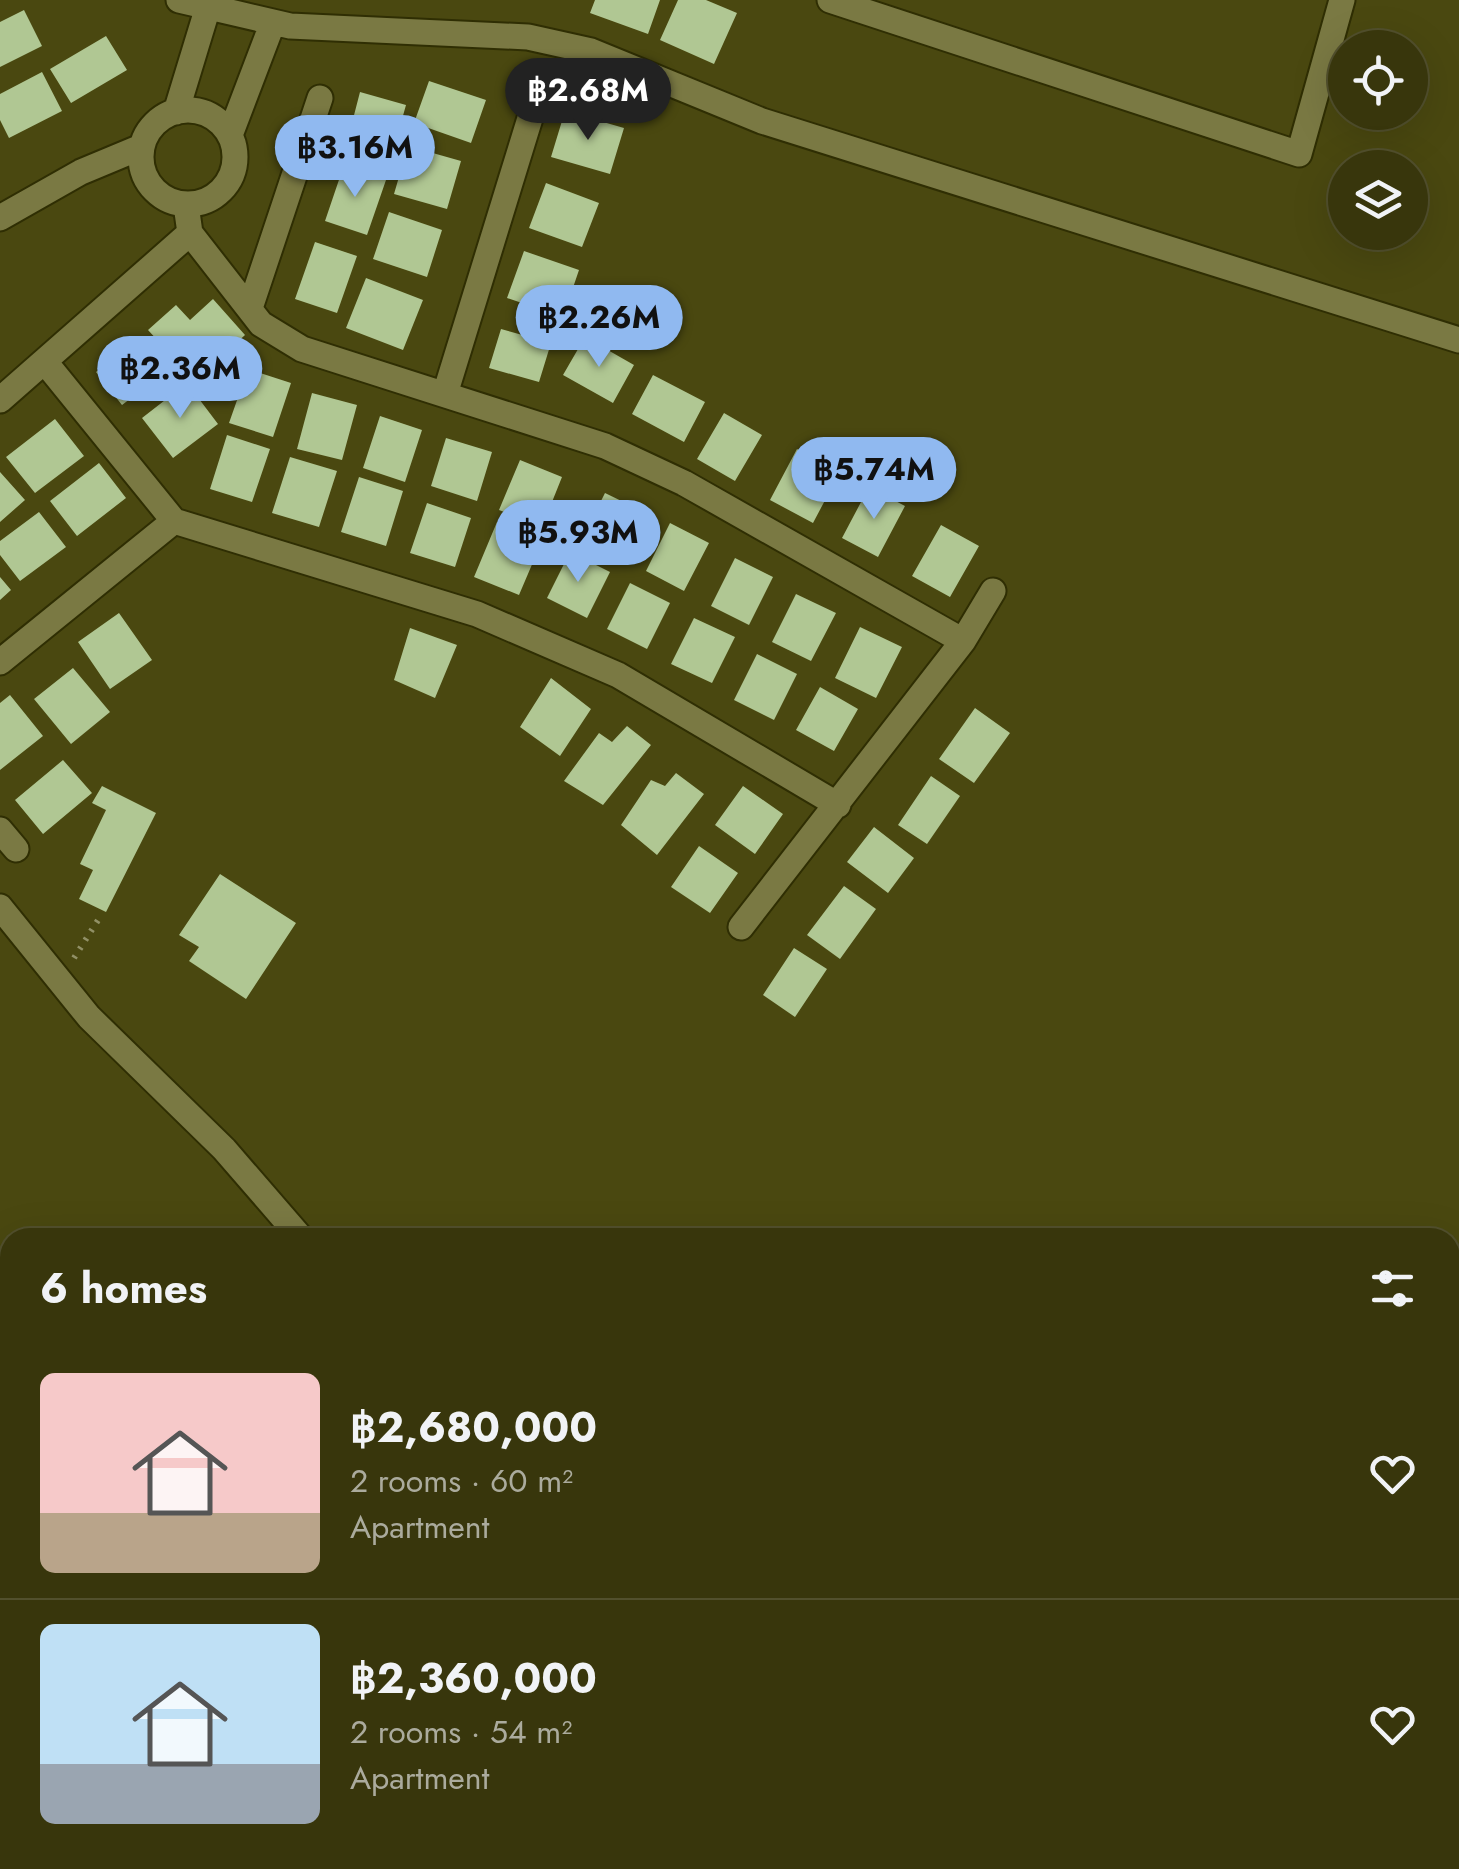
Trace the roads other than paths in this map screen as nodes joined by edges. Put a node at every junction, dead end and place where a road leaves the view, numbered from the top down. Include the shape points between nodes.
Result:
1 (179, 0) edge
2 (830, 0) edge
3 (1342, 0) edge
4 (208, 7) junction
5 (273, 22) junction
6 (320, 98) dead end
7 (535, 102) dead end
8 (176, 112) junction
9 (230, 136) junction
10 (141, 146) junction
11 (186, 205) junction
12 (0, 218) edge
13 (190, 233) junction
14 (250, 308) junction
15 (1459, 340) edge
16 (46, 362) junction
17 (444, 394) junction
18 (0, 400) edge
19 (174, 521) junction
20 (992, 591) dead end
21 (963, 641) junction
22 (0, 662) edge
23 (838, 804) junction
24 (0, 907) edge
25 (741, 927) dead end
26 (292, 1228) edge

1 - 4 street
2 - 3 street via 1299,154
4 - 5 street
4 - 8 street
5 - 9 street
5 - 15 street via 528,37 590,51 762,121
6 - 14 street
7 - 17 street
8 - 9 street via 207,114
8 - 10 street via 154,124
9 - 11 street via 235,151 228,183
10 - 11 street via 145,179 170,202
10 - 12 street
11 - 13 street
13 - 14 street
13 - 16 street
14 - 17 street via 262,324 302,349
16 - 18 street
16 - 19 street
17 - 21 street via 604,446 668,476
19 - 22 street
19 - 23 street via 477,614 618,675
20 - 21 street
21 - 23 street
23 - 25 street
24 - 26 street via 89,1016 224,1149

